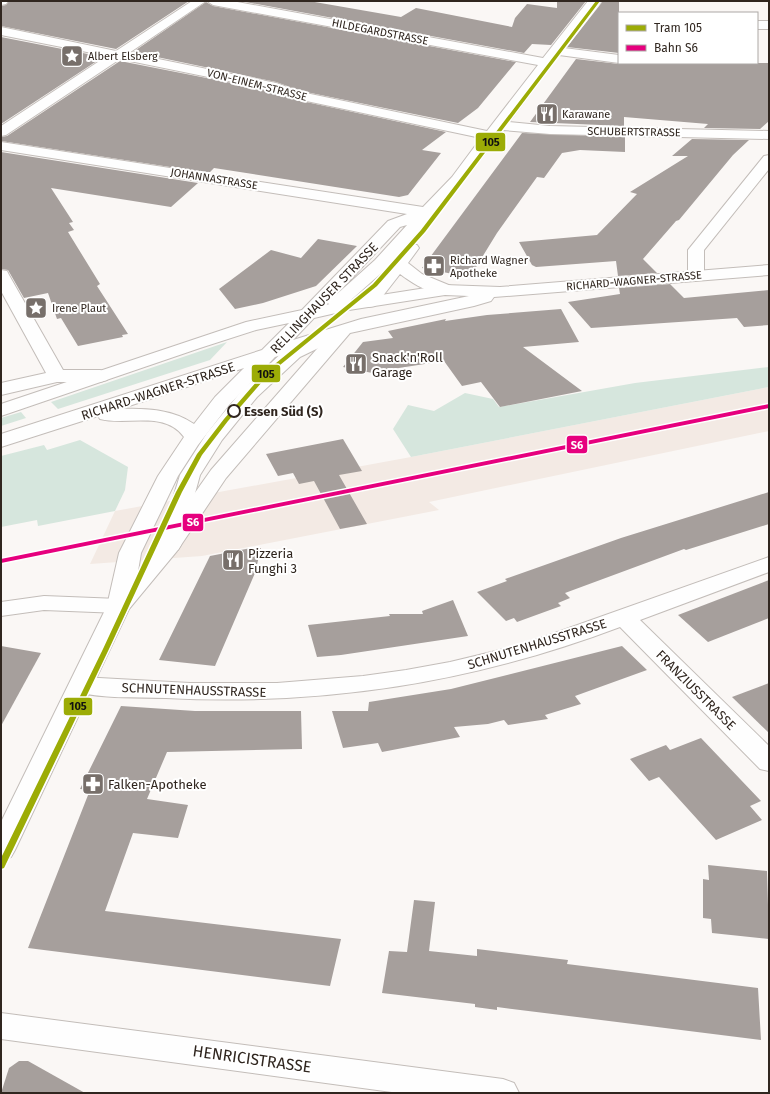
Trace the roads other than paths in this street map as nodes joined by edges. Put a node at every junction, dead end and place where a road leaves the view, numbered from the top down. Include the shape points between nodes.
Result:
1 (200, 1) edge
2 (213, 1) edge
3 (594, 1) edge
4 (758, 25) edge
5 (769, 25) edge
6 (1, 31) edge
7 (556, 51) junction
8 (118, 55) junction
9 (618, 59) edge
10 (547, 63) junction
11 (494, 130) junction
12 (1, 132) edge
13 (769, 135) edge
14 (1, 146) edge
15 (769, 159) edge
16 (428, 212) junction
17 (399, 265) junction
18 (769, 270) edge
19 (1, 275) edge
20 (696, 275) junction
21 (445, 290) junction
22 (500, 292) junction
23 (369, 302) junction
24 (308, 314) junction
25 (344, 330) junction
26 (267, 356) junction
27 (57, 376) junction
28 (100, 376) junction
29 (1, 389) edge
30 (1, 410) edge
31 (82, 416) junction
32 (194, 437) junction
33 (1, 441) edge
34 (169, 546) junction
35 (769, 564) edge
36 (119, 606) junction
37 (1, 609) edge
38 (623, 617) junction
39 (81, 685) junction
40 (769, 762) edge
41 (1, 850) edge
42 (1, 1026) edge
43 (450, 1090) edge
44 (503, 1093) edge

1 - 8 street
2 - 10 street, HILDEGARDSTRASSE
3 - 7 street, RELLINGHAUSER STRASSE
4 - 5 street
6 - 8 street, VON-EINEM-STRASSE
7 - 9 street
7 - 10 street, RELLINGHAUSER STRASSE
8 - 11 street, VON-EINEM-STRASSE via 276,87 297,95
8 - 12 street
10 - 11 street, RELLINGHAUSER STRASSE
11 - 13 street, SCHUBERTSTRASSE
11 - 16 street, RELLINGHAUSER STRASSE via 457,180
14 - 16 street, JOHANNASTRASSE
15 - 20 street via 696,250
16 - 17 street, RELLINGHAUSER STRASSE via 423,231
16 - 24 street via 381,264 338,302
17 - 21 street via 416,278
17 - 23 street, RELLINGHAUSER STRASSE
18 - 20 street, RICHARD-WAGNER-STRASSE
19 - 27 street
20 - 22 street, RICHARD-WAGNER-STRASSE
21 - 22 street, RICHARD-WAGNER-STRASSE
21 - 23 street, RICHARD-WAGNER-STRASSE
22 - 25 street, RICHARD-WAGNER-STRASSE via 454,307 389,318
23 - 24 street, RICHARD-WAGNER-STRASSE
23 - 25 street, RELLINGHAUSER STRASSE
24 - 26 street, RELLINGHAUSER STRASSE
24 - 28 street, RICHARD-WAGNER-STRASSE via 252,326
25 - 26 street, RICHARD-WAGNER-STRASSE
25 - 34 street, RELLINGHAUSER STRASSE via 218,474
25 - 34 street via 293,353 250,393 214,437 190,475
26 - 31 street, RICHARD-WAGNER-STRASSE
26 - 32 street, RELLINGHAUSER STRASSE via 239,382
27 - 28 street, RICHARD-WAGNER-STRASSE
27 - 29 street, RICHARD-WAGNER-STRASSE
28 - 30 street, RICHARD-WAGNER-STRASSE
31 - 32 street via 158,416 182,424
31 - 33 street, RICHARD-WAGNER-STRASSE
32 - 36 street, RELLINGHAUSER STRASSE via 157,496 130,553
34 - 36 street, RELLINGHAUSER STRASSE
35 - 38 street, SCHNUTENHAUSSTRASSE
36 - 37 street via 44,603
36 - 39 street, RELLINGHAUSER STRASSE
38 - 39 street, SCHNUTENHAUSSTRASSE via 494,660 423,676 357,686 208,693
38 - 40 street, FRANZIUSSTRASSE
39 - 41 street, RELLINGHAUSER STRASSE
42 - 43 street, HENRICISTRASSE
43 - 44 street, HENRICISTRASSE

